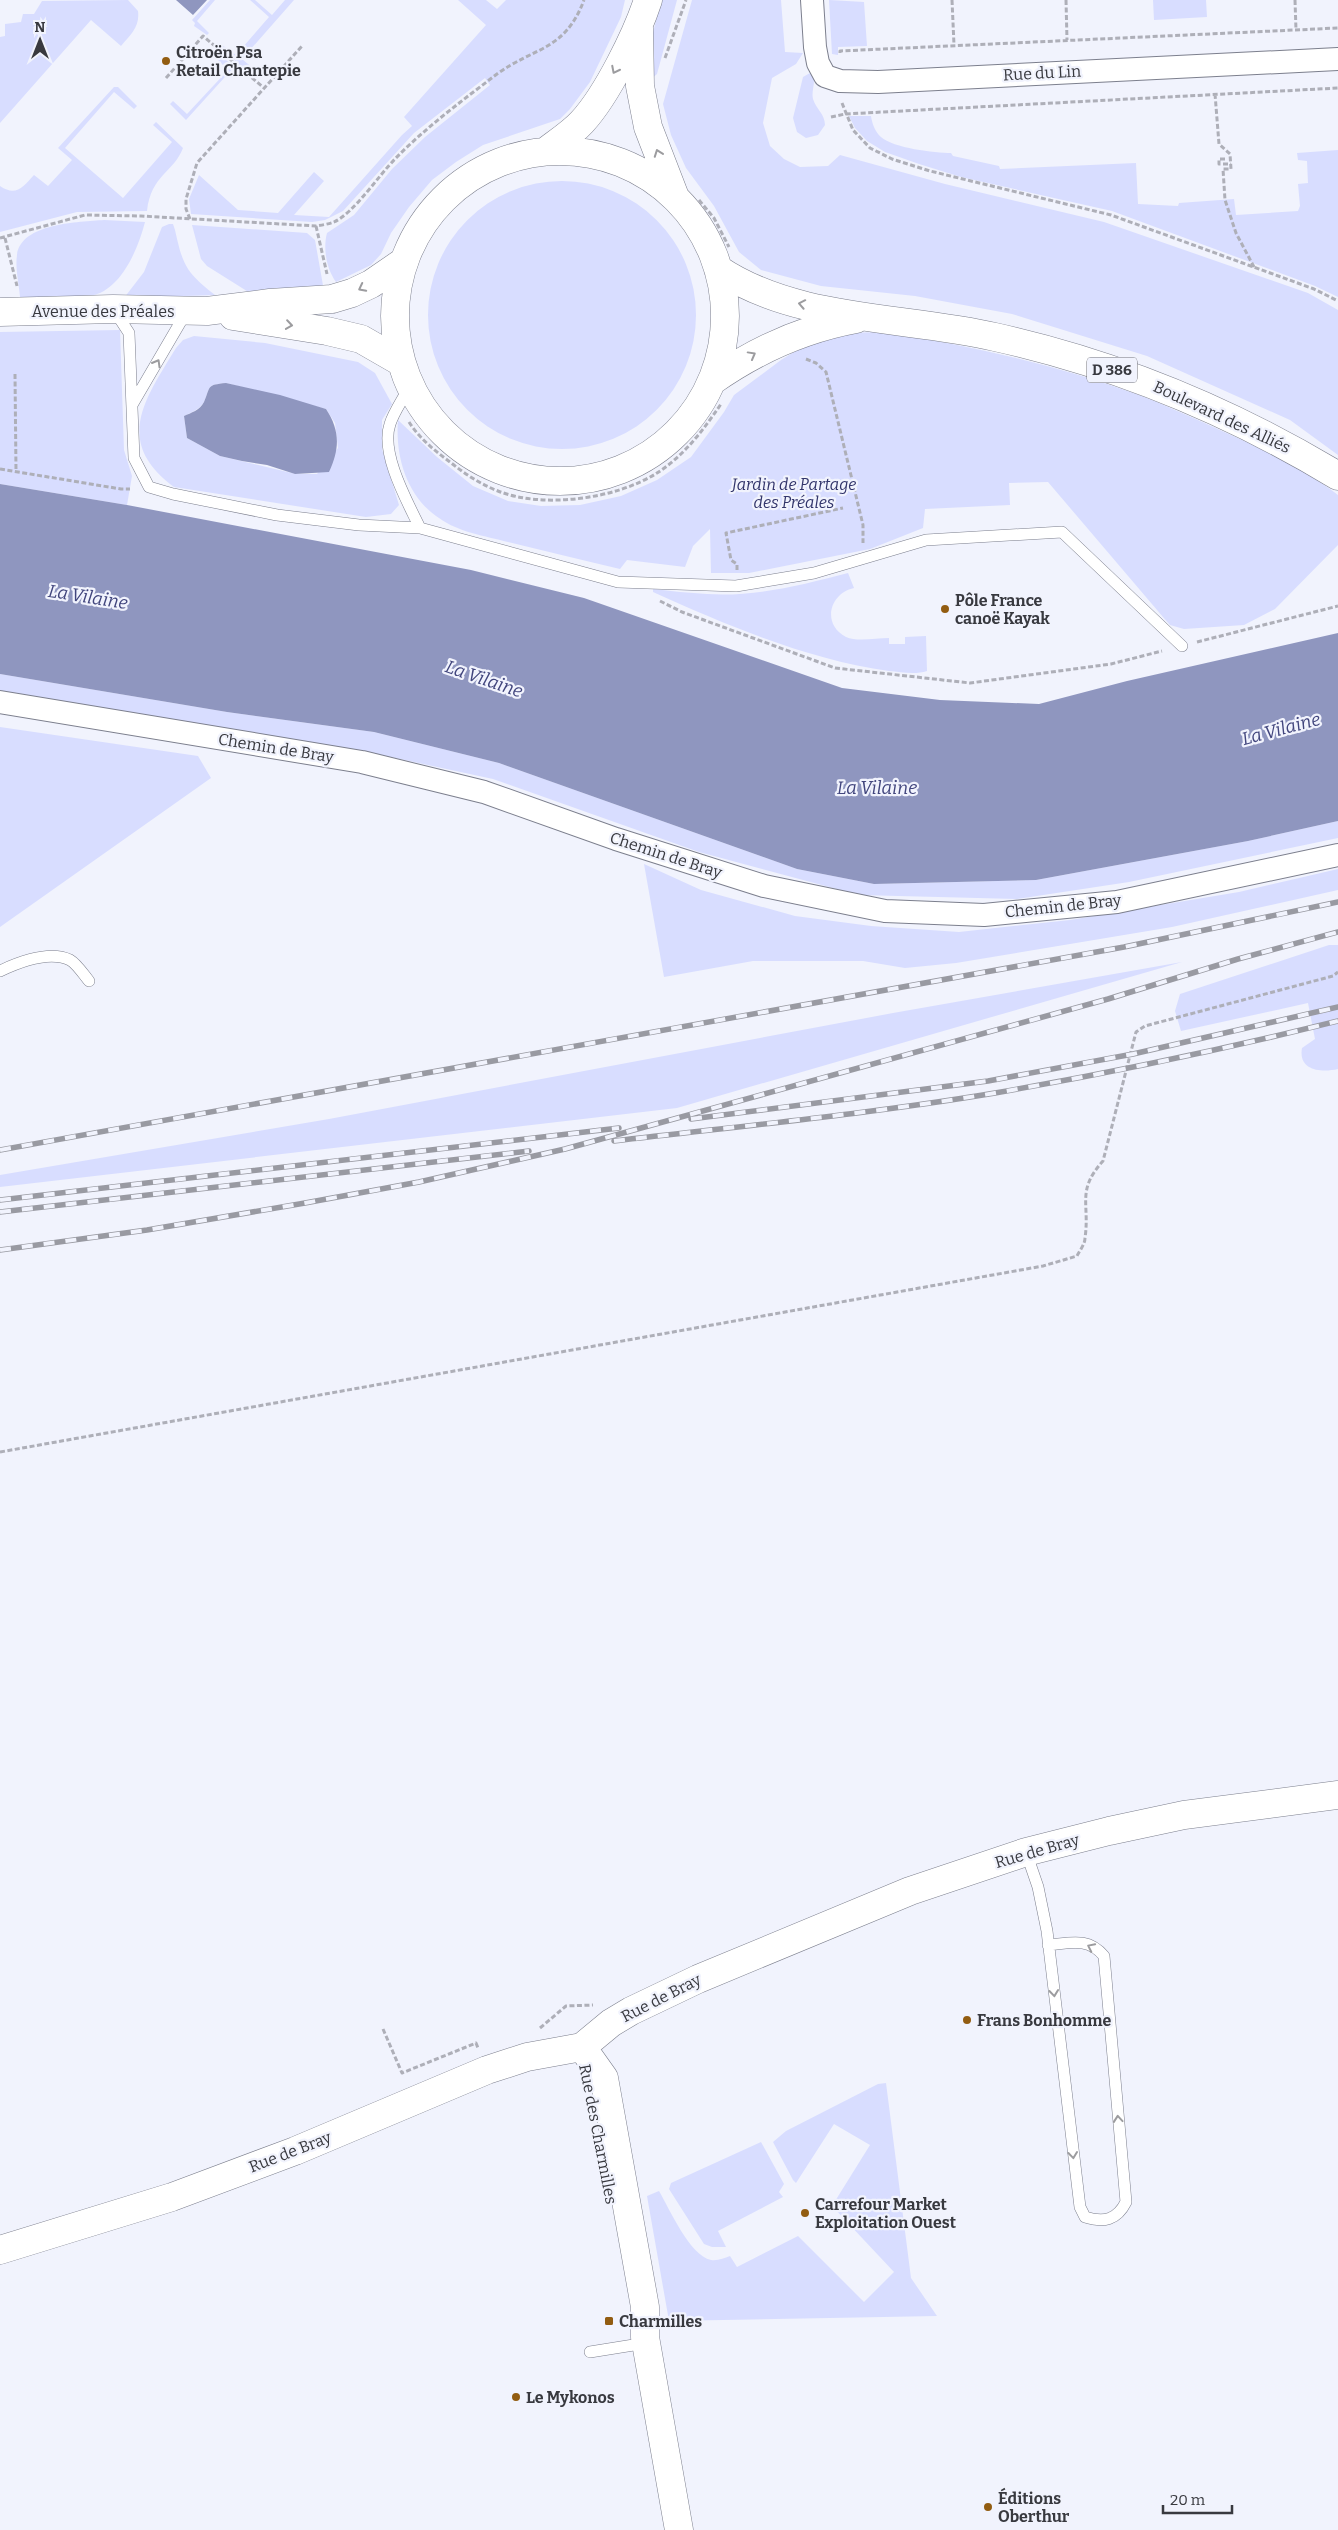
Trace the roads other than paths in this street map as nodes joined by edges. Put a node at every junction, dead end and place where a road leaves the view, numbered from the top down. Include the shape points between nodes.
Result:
1 (648, 0) edge
2 (812, 0) edge
3 (639, 27) junction
4 (1338, 59) edge
5 (546, 151) junction
6 (686, 198) junction
7 (725, 259) junction
8 (403, 262) junction
9 (113, 309) junction
10 (197, 311) junction
11 (0, 312) edge
12 (867, 317) junction
13 (406, 373) junction
14 (718, 390) junction
15 (132, 405) junction
16 (1338, 476) edge
17 (420, 528) junction
18 (1182, 646) road end
19 (6, 706) edge
20 (1338, 855) edge
21 (0, 972) edge
22 (90, 980) dead end
23 (1338, 1795) edge
24 (1026, 1852) junction
25 (1048, 1945) junction
26 (582, 2048) junction
27 (0, 2250) edge
28 (646, 2340) junction
29 (590, 2352) dead end
30 (679, 2530) edge

1 - 3 main road
2 - 4 street, Rue du Lin via 818,63 826,76 840,81
3 -> 5 main road via 592,109 582,122
6 -> 3 main road via 648,127 640,86
5 - 6 main road via 603,157 629,166
5 - 8 main road via 500,162 458,186 425,220
6 - 7 main road via 701,231
12 -> 7 main road via 787,301 735,280
7 - 14 main road via 724,329
8 -> 10 main road, Avenue des Préales via 371,284 332,299
8 - 13 main road via 395,312 396,337
9 - 10 main road, Avenue des Préales
9 - 11 main road, Avenue des Préales
9 - 15 lane via 129,333
10 -> 13 main road, Avenue des Préales via 361,339
15 -> 10 lane
14 -> 12 main road via 753,354 805,331
12 - 16 main road, Boulevard des Alliés / D 386 via 954,327 1106,368 1182,396 1244,424
13 - 14 main road via 422,407 438,427 477,458 524,476 575,480 624,468 646,456 667,441 700,403
13 - 17 lane via 390,425 390,459
15 - 17 lane via 134,458 149,487 276,515
17 - 18 lane via 618,582 736,586 814,573 926,540 1062,532
19 - 20 street, Chemin de Bray via 362,762 484,792 616,839 764,886 885,912 984,915 1117,902
21 - 22 lane via 42,956 71,961
23 - 24 main road, Rue de Bray via 1184,1816
24 - 25 lane via 1038,1887
24 - 26 main road, Rue de Bray via 910,1891 698,1979 624,2015
25 -> 25 lane via 1080,2207 1085,2216 1096,2221 1113,2219 1126,2202 1104,1956 1095,1946 1081,1942
26 - 27 main road, Rue de Bray via 527,2057 487,2070 295,2151 172,2197
26 - 28 main road, Rue des Charmilles via 585,2084 635,2310
28 - 29 lane
28 - 30 main road, Rue des Charmilles

